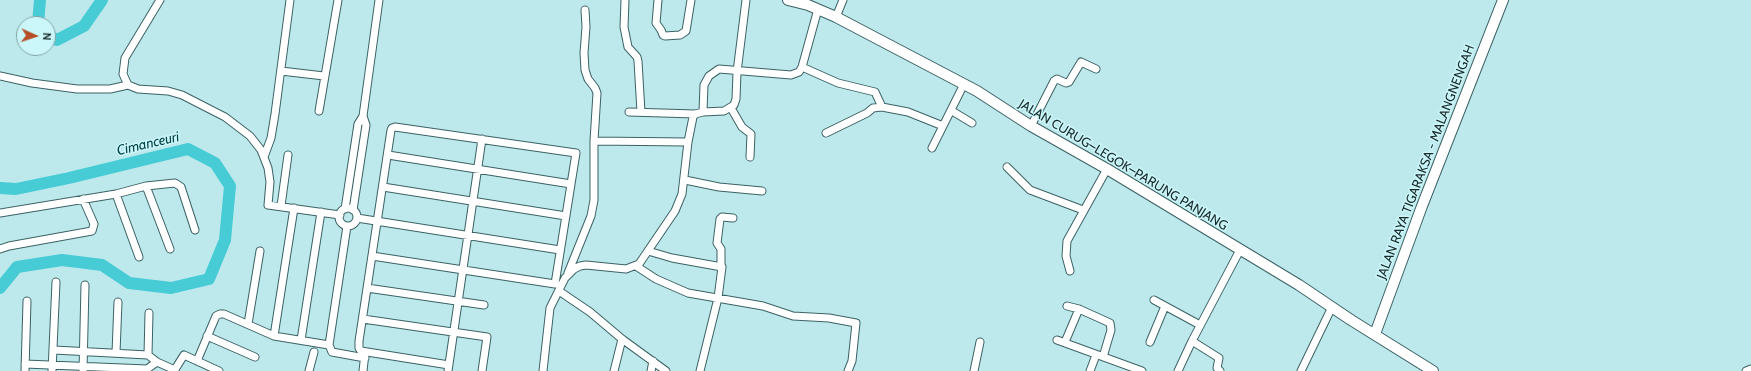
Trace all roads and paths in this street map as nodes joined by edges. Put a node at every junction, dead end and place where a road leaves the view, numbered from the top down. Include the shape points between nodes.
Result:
1 (160, 0) edge
2 (290, 0) edge
3 (338, 0) edge
4 (379, 0) edge
5 (625, 0) edge
6 (658, 0) edge
7 (691, 0) edge
8 (746, 0) edge
9 (788, 0) edge
10 (843, 0) edge
11 (1503, 0) edge
12 (818, 9) junction
13 (585, 10) dead end
14 (836, 17) junction
15 (802, 67) junction
16 (1096, 69) dead end
17 (281, 71) junction
18 (737, 72) junction
19 (0, 76) edge
20 (324, 76) junction
21 (964, 84) junction
22 (128, 85) junction
23 (882, 107) junction
24 (731, 108) junction
25 (319, 111) dead end
26 (952, 111) junction
27 (629, 112) dead end
28 (641, 112) junction
29 (703, 112) junction
30 (695, 114) junction
31 (363, 116) junction
32 (972, 123) dead end
33 (943, 126) junction
34 (1031, 126) junction
35 (826, 133) dead end
36 (482, 139) junction
37 (594, 142) junction
38 (688, 142) junction
39 (932, 148) dead end
40 (288, 155) dead end
41 (388, 156) junction
42 (264, 157) junction
43 (750, 157) dead end
44 (1007, 167) dead end
45 (1107, 169) junction
46 (478, 170) junction
47 (685, 180) junction
48 (571, 184) junction
49 (146, 186) junction
50 (383, 187) junction
51 (762, 191) dead end
52 (116, 194) junction
53 (83, 199) junction
54 (473, 202) junction
55 (281, 206) junction
56 (294, 208) junction
57 (345, 209) junction
58 (353, 210) junction
59 (1083, 210) junction
60 (321, 212) junction
61 (0, 213) edge
62 (340, 215) junction
63 (566, 216) junction
64 (357, 218) junction
65 (733, 218) dead end
66 (378, 221) junction
67 (346, 226) junction
68 (195, 230) dead end
69 (468, 235) junction
70 (0, 249) edge
71 (170, 249) dead end
72 (560, 250) junction
73 (1240, 250) junction
74 (260, 251) dead end
75 (648, 251) junction
76 (372, 256) junction
77 (139, 257) dead end
78 (636, 266) junction
79 (720, 266) junction
80 (463, 270) junction
81 (1070, 271) dead end
82 (568, 274) junction
83 (56, 282) dead end
84 (85, 285) dead end
85 (367, 288) junction
86 (559, 291) junction
87 (718, 298) junction
88 (1154, 300) dead end
89 (27, 301) dead end
90 (458, 301) junction
91 (118, 302) dead end
92 (484, 305) dead end
93 (1067, 306) dead end
94 (1165, 306) junction
95 (1332, 308) junction
96 (1079, 309) junction
97 (149, 313) dead end
98 (363, 319) junction
99 (248, 324) junction
100 (1200, 325) junction
101 (454, 332) junction
102 (1375, 334) junction
103 (207, 336) junction
104 (274, 336) junction
105 (622, 339) junction
106 (301, 340) junction
107 (1192, 341) junction
108 (980, 342) dead end
109 (1150, 342) dead end
110 (329, 345) junction
111 (54, 350) junction
112 (84, 352) junction
113 (314, 352) dead end
114 (116, 353) junction
115 (148, 355) junction
116 (365, 355) junction
117 (255, 356) dead end
118 (1099, 356) junction
119 (197, 361) junction
120 (653, 361) junction
121 (157, 362) junction
122 (25, 367) edge
123 (52, 368) edge
124 (448, 368) edge
125 (83, 369) edge
126 (115, 369) edge
127 (1427, 369) edge
128 (1751, 369) edge
129 (174, 370) edge
130 (219, 371) edge
131 (309, 371) edge
132 (363, 371) edge
133 (482, 371) edge
134 (542, 371) edge
135 (614, 371) edge
136 (651, 371) edge
137 (666, 371) edge
138 (700, 371) edge
139 (848, 371) edge
140 (974, 371) edge
141 (1090, 371) edge
142 (1142, 371) edge
143 (1178, 371) edge
144 (1220, 371) edge
145 (1301, 371) edge
146 (1746, 371) edge

1 - 22 street via 126,58 123,74
2 - 17 street
3 - 20 street
4 - 31 street
5 - 28 street via 624,27 628,47 638,61
6 - 7 street via 656,23 665,36 680,35 686,31
8 - 18 street
9 - 12 main road, JALAN CURUG–LEGOK–PARUNG PANJANG
10 - 14 street
11 - 102 main road, JALAN RAYA TIGARAKSA - MALANGNENGAH
12 - 14 main road, JALAN CURUG–LEGOK–PARUNG PANJANG
12 - 15 street
13 - 37 street via 585,70 597,93
14 - 21 main road, JALAN CURUG–LEGOK–PARUNG PANJANG
15 - 18 street via 799,72 791,75
15 - 23 street via 838,83 875,92
16 - 34 street via 1081,62 1069,82 1057,79 1054,81
17 - 20 street
17 - 42 street via 275,114
18 - 24 street via 736,100
18 - 29 street via 719,70 706,80
19 - 22 street via 77,89 110,89
20 - 25 street
21 - 26 street
21 - 34 main road, JALAN CURUG–LEGOK–PARUNG PANJANG
22 - 42 street via 138,89 168,91 225,117 250,136
23 - 33 street via 908,112
23 - 35 street via 872,108
24 - 29 street
24 - 43 street via 742,127 751,134
26 - 32 street
26 - 33 street
27 - 28 street
28 - 30 street
29 - 30 street
30 - 38 street via 691,120
31 - 57 street via 358,124
31 - 58 street via 366,125
33 - 39 street
34 - 45 main road, JALAN CURUG–LEGOK–PARUNG PANJANG
36 - 41 street via 396,127 392,130
36 - 46 street
36 - 48 street via 576,153
37 - 38 street
37 - 82 street via 594,208
38 - 47 street
40 - 55 street
41 - 46 street
41 - 50 street
42 - 55 street via 270,182 268,205
44 - 59 street via 1030,190
45 - 59 street
45 - 73 main road, JALAN CURUG–LEGOK–PARUNG PANJANG
46 - 48 street
46 - 54 street
47 - 51 street via 719,187
47 - 75 street via 675,211
48 - 63 street
49 - 52 street
49 - 68 street via 170,182 179,184
49 - 71 street
50 - 54 street
50 - 66 street
52 - 53 street
52 - 77 street
53 - 61 street
53 - 70 street via 94,224 92,231
54 - 63 street
54 - 69 street
55 - 56 street
56 - 60 street
56 - 104 street
57 - 58 street
57 - 62 street
58 - 64 street
59 - 81 street via 1067,241 1066,256
60 - 62 street
60 - 106 street
62 - 67 street via 341,222
63 - 72 street
64 - 66 street
64 - 67 street via 352,225
65 - 79 street via 720,218 717,243 721,249
66 - 69 street
66 - 76 street
67 - 110 street
69 - 72 street
69 - 80 street
72 - 80 street via 555,284
73 - 95 main road, JALAN CURUG–LEGOK–PARUNG PANJANG
73 - 100 street
74 - 99 street
75 - 78 street
75 - 79 street
76 - 80 street
76 - 85 street
78 - 82 street via 626,269 586,265
78 - 87 street via 681,291
79 - 87 street via 722,270
80 - 90 street
82 - 86 street
83 - 111 street
84 - 112 street
85 - 90 street
85 - 98 street
86 - 105 street via 590,312
86 - 134 street via 553,300 548,318
87 - 138 street
87 - 139 street via 770,308 793,316 856,323 852,361
88 - 94 street
89 - 122 street
90 - 92 street
90 - 101 street
91 - 114 street
93 - 96 street
94 - 100 street
94 - 109 street
95 - 102 main road, JALAN CURUG–LEGOK–PARUNG PANJANG
95 - 145 street
96 - 118 street via 1111,325
96 - 118 street via 1061,341
97 - 115 street
98 - 101 street
98 - 116 street via 359,345
99 - 103 street via 220,314 216,316
99 - 104 street
100 - 107 street
101 - 124 street
101 - 133 street via 487,337
102 - 127 main road, JALAN CURUG–LEGOK–PARUNG PANJANG
103 - 117 street
103 - 119 street
104 - 106 street
105 - 120 street
105 - 135 street
106 - 110 street
107 - 143 street
107 - 144 street via 1218,358
108 - 140 street
110 - 116 street via 332,352
111 - 112 street
111 - 123 street
112 - 114 street
112 - 125 street
113 - 131 street
114 - 115 street
115 - 121 street
116 - 124 street
116 - 132 street
118 - 141 street
118 - 142 street
119 - 129 street via 184,355
119 - 130 street
120 - 136 street
120 - 137 street
121 - 126 street via 147,369
121 - 129 street
122 - 123 street
123 - 125 street
125 - 126 street
128 - 146 street

